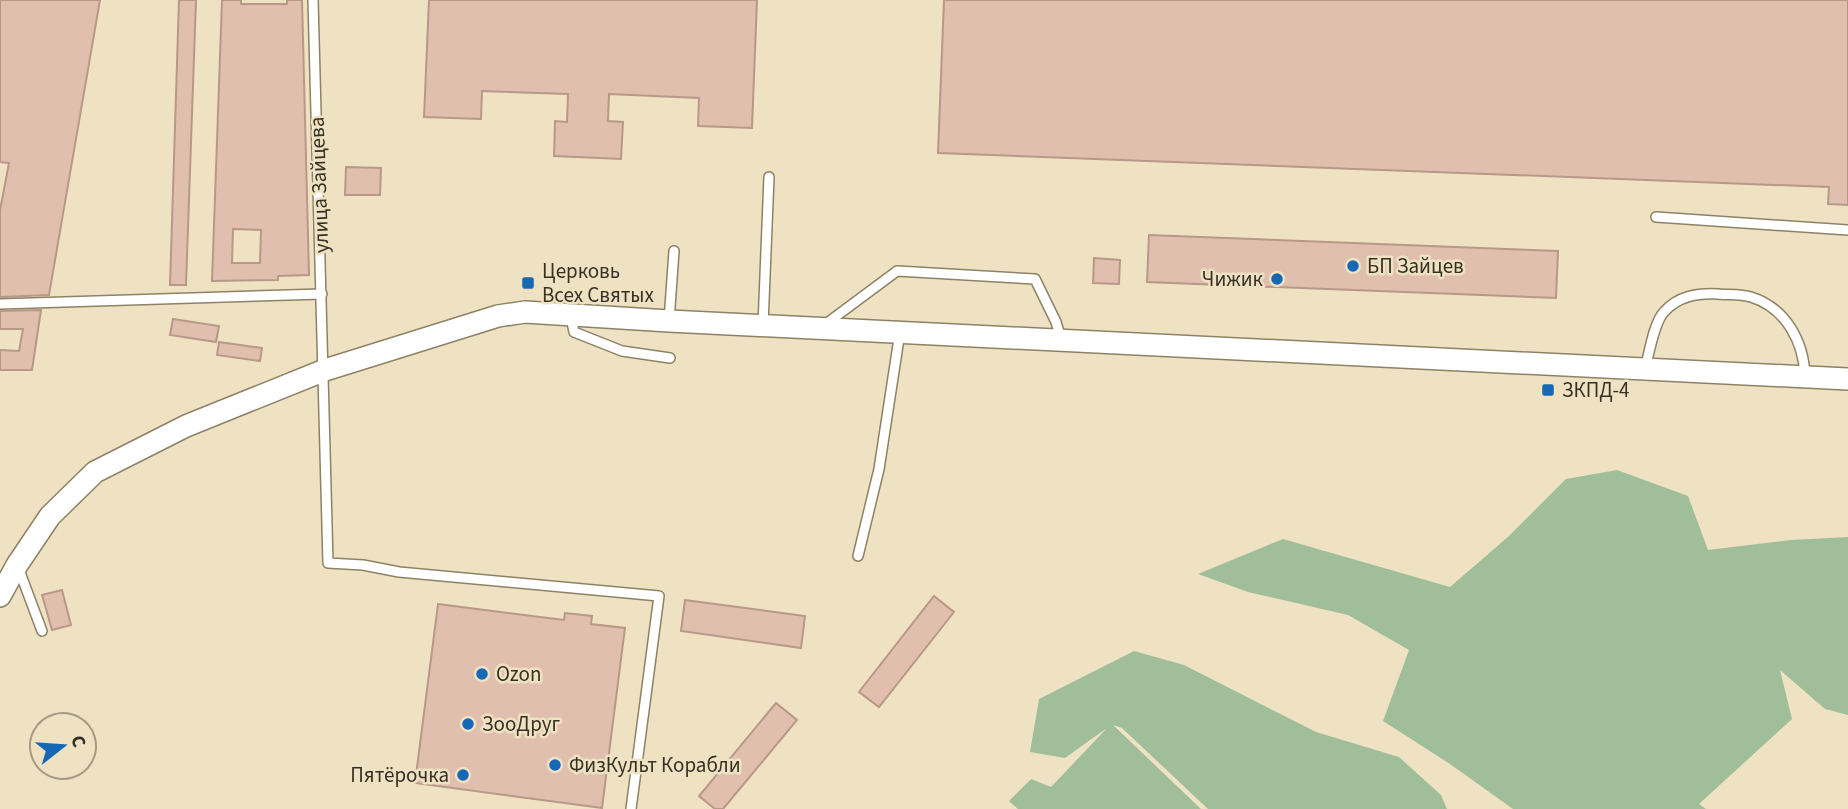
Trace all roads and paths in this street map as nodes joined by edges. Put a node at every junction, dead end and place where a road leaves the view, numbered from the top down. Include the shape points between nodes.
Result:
1 (313, 0) edge
2 (769, 177) dead end
3 (1656, 217) dead end
4 (1848, 230) edge
5 (674, 251) dead end
6 (322, 295) junction
7 (0, 304) edge
8 (571, 315) junction
9 (669, 321) junction
10 (763, 326) junction
11 (819, 329) junction
12 (900, 332) junction
13 (1061, 339) junction
14 (670, 358) dead end
15 (1644, 369) junction
16 (324, 370) junction
17 (1805, 377) junction
18 (1848, 379) edge
19 (858, 556) dead end
20 (17, 565) junction
21 (0, 596) edge
22 (42, 631) dead end
23 (631, 809) edge

1 - 6 lane, улица Зайцева
2 - 10 lane
3 - 4 lane
5 - 9 lane
6 - 7 lane
6 - 16 lane, улица Зайцева
8 - 9 street
8 - 14 lane via 574,332 622,351
8 - 16 street via 525,312 498,316
9 - 10 street
10 - 11 street
11 - 12 street
11 - 13 lane via 897,271 1035,279
12 - 13 street
12 - 19 lane via 879,469
13 - 15 street
15 - 17 street
15 - 17 lane via 1661,315 1677,300 1703,293 1749,296 1775,309 1797,336 1805,358
16 - 20 street via 186,426 95,472 50,516
16 - 23 lane, улица Зайцева via 328,563 659,596
17 - 18 street
20 - 21 street
20 - 22 lane

